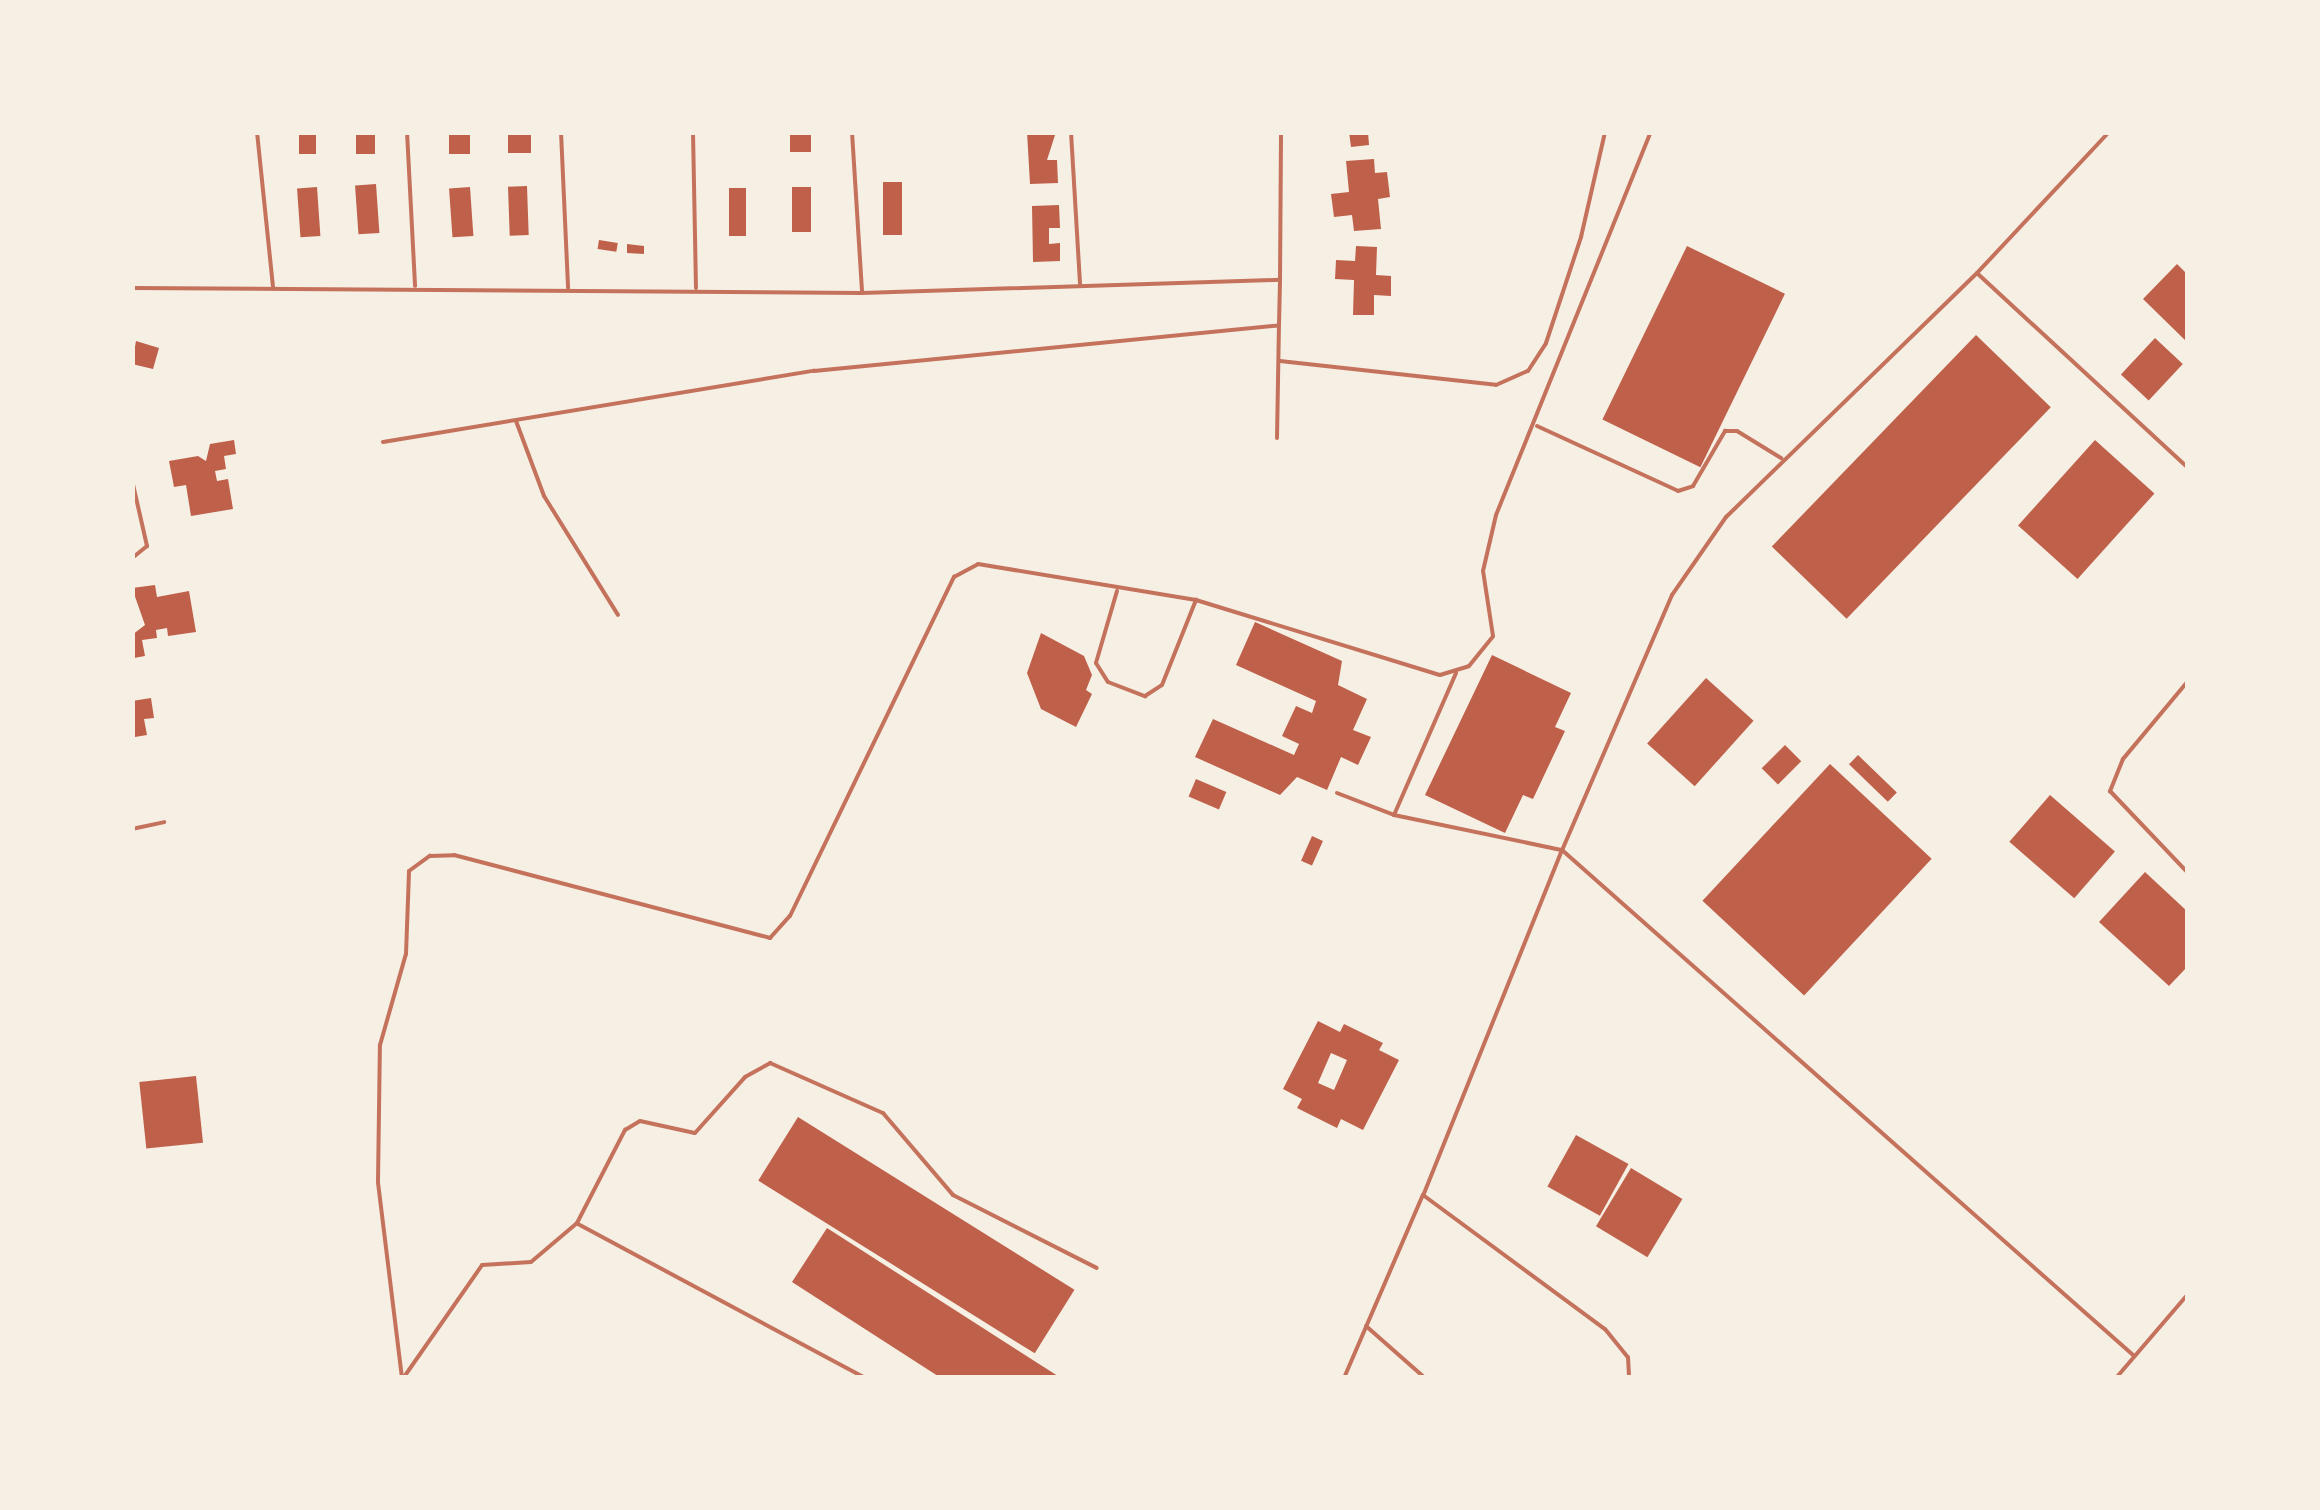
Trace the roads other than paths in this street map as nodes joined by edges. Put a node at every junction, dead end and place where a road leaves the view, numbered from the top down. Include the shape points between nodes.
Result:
1 (257, 132) edge
2 (407, 132) edge
3 (561, 132) edge
4 (693, 132) edge
5 (852, 132) edge
6 (1071, 132) edge
7 (1281, 132) edge
8 (1605, 132) edge
9 (1651, 132) edge
10 (2109, 132) edge
11 (1977, 273) junction
12 (1280, 280) junction
13 (1080, 284) junction
14 (415, 286) junction
15 (132, 288) edge
16 (273, 288) junction
17 (568, 288) junction
18 (696, 288) junction
19 (862, 293) junction
20 (1279, 325) junction
21 (1280, 361) junction
22 (515, 420) junction
23 (1537, 426) junction
24 (1277, 438) dead end
25 (383, 442) dead end
26 (1780, 458) junction
27 (2188, 468) edge
28 (132, 480) edge
29 (132, 558) edge
30 (1118, 590) junction
31 (1196, 600) junction
32 (618, 615) dead end
33 (1456, 672) junction
34 (2188, 681) edge
35 (1337, 793) dead end
36 (1394, 815) junction
37 (164, 822) dead end
38 (132, 829) edge
39 (1562, 850) junction
40 (2188, 873) edge
41 (1424, 1195) junction
42 (577, 1223) junction
43 (1096, 1268) dead end
44 (2188, 1294) edge
45 (1366, 1326) junction
46 (2132, 1355) junction
47 (403, 1378) edge
48 (864, 1378) edge
49 (1344, 1378) edge
50 (1425, 1378) edge
51 (1629, 1378) edge
52 (2116, 1378) edge

1 - 16 lane
2 - 14 lane
3 - 17 lane
4 - 18 lane
5 - 19 lane
6 - 13 lane
7 - 12 lane
8 - 21 lane via 1581,238 1546,343 1528,371 1496,384
9 - 23 lane
10 - 11 lane
11 - 26 lane
11 - 27 lane
12 - 13 lane
12 - 20 lane
13 - 19 lane
14 - 16 lane
14 - 17 lane
15 - 16 lane
17 - 18 lane
18 - 19 lane
20 - 21 lane
20 - 22 lane via 814,370
21 - 24 lane
22 - 25 lane
22 - 32 lane via 544,496
23 - 26 lane via 1678,491 1693,486 1725,431 1738,431
23 - 33 lane via 1487,546 1493,636 1485,652
26 - 39 lane via 1726,517 1672,595
28 - 29 lane via 147,546
30 - 31 lane
30 - 31 lane via 1096,663 1108,682 1145,696 1162,685
30 - 47 lane via 1000,564 967,567 954,577 790,916 770,938 454,855 430,856 409,870 406,954 380,1045 378,1182
31 - 33 lane via 1403,667
33 - 36 lane
34 - 40 lane via 2122,759 2110,792
35 - 36 lane
36 - 39 lane
37 - 38 lane
39 - 41 lane
39 - 46 lane
41 - 45 lane
41 - 51 lane via 1605,1329 1628,1357
42 - 43 lane via 624,1130 640,1121 695,1133 745,1077 770,1063 884,1113 954,1195
42 - 47 lane via 531,1262 482,1266
42 - 48 lane
44 - 46 lane
45 - 49 lane
45 - 50 lane
46 - 52 lane

